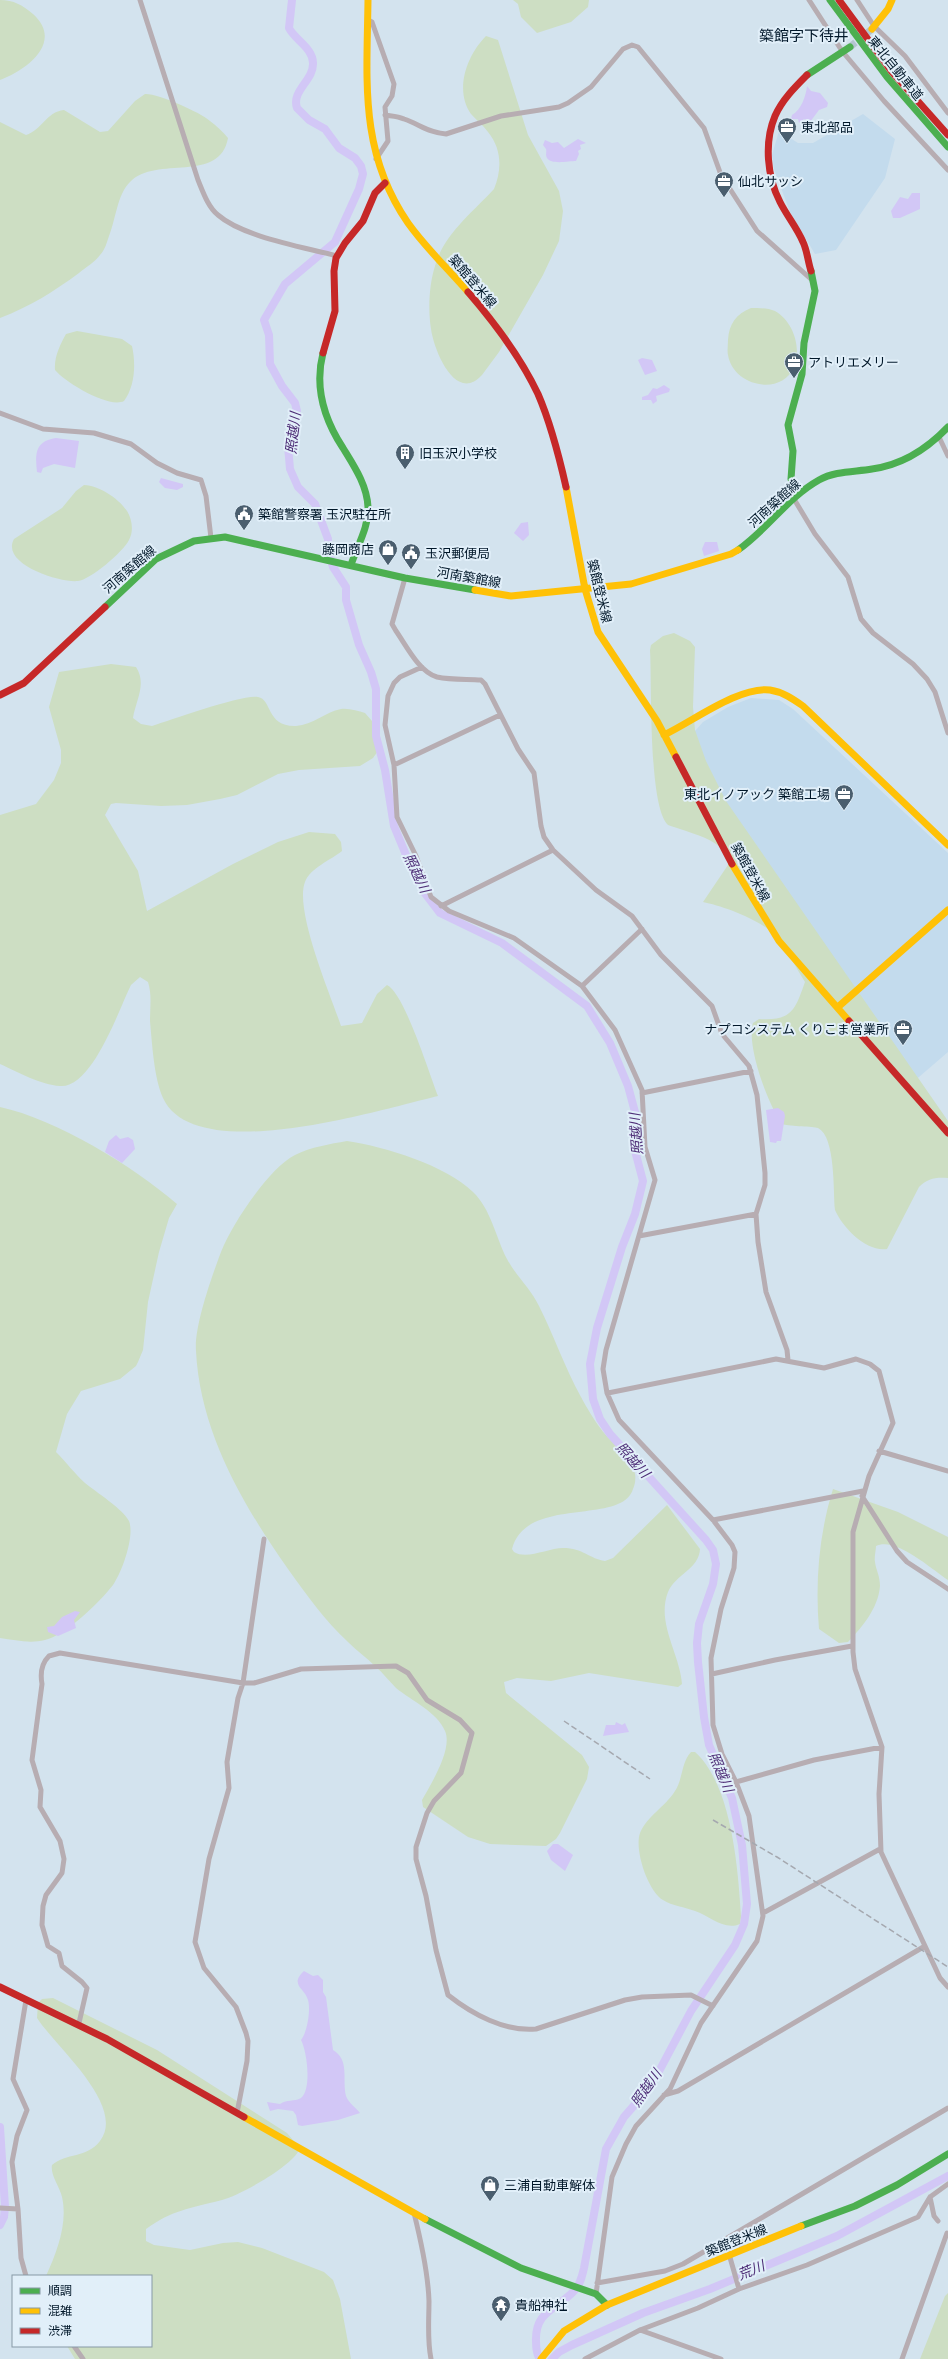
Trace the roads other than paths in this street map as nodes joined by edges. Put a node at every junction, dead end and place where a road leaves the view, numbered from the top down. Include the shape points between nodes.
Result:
1 (140, 0) edge
2 (368, 0) edge
3 (809, 0) edge
4 (830, 0) edge
5 (840, 0) edge
6 (858, 0) edge
7 (892, 0) edge
8 (368, 20) junction
9 (873, 27) junction
10 (850, 47) tunnel mouth
11 (842, 51) junction
12 (948, 113) edge
13 (385, 115) junction
14 (948, 135) edge
15 (948, 147) edge
16 (376, 159) junction
17 (948, 170) edge
18 (385, 184) junction
19 (337, 256) junction
20 (812, 280) junction
21 (0, 413) edge
22 (948, 427) edge
23 (939, 437) junction
24 (948, 456) edge
25 (800, 493) junction
26 (794, 499) junction
27 (211, 538) junction
28 (348, 564) junction
29 (405, 578) junction
30 (585, 589) junction
31 (422, 667) junction
32 (0, 695) edge
33 (500, 715) junction
34 (948, 733) edge
35 (664, 735) junction
36 (394, 766) junction
37 (948, 845) edge
38 (553, 850) junction
39 (441, 906) junction
40 (948, 910) edge
41 (642, 929) junction
42 (582, 986) junction
43 (838, 1007) junction
44 (751, 1070) junction
45 (642, 1093) junction
46 (948, 1133) edge
47 (756, 1214) junction
48 (639, 1236) junction
49 (788, 1360) junction
50 (608, 1393) junction
51 (879, 1451) junction
52 (948, 1471) edge
53 (863, 1494) junction
54 (712, 1520) junction
55 (264, 1539) dead end
56 (948, 1589) edge
57 (852, 1646) junction
58 (712, 1674) junction
59 (243, 1683) junction
60 (882, 1747) junction
61 (736, 1782) junction
62 (880, 1849) junction
63 (763, 1913) junction
64 (925, 1946) junction
65 (0, 1987) edge
66 (948, 1987) edge
67 (26, 2000) junction
68 (713, 2006) junction
69 (79, 2023) junction
70 (664, 2096) junction
71 (948, 2108) edge
72 (237, 2113) junction
73 (948, 2154) edge
74 (948, 2184) edge
75 (930, 2197) junction
76 (0, 2208) edge
77 (18, 2209) junction
78 (414, 2213) junction
79 (938, 2221) dead end
80 (744, 2229) junction
81 (947, 2233) dead end
82 (741, 2250) junction
83 (729, 2254) junction
84 (26, 2275) edge
85 (597, 2283) junction
86 (739, 2287) junction
87 (594, 2293) junction
88 (607, 2305) junction
89 (640, 2330) junction
90 (75, 2347) edge
91 (542, 2357) edge
92 (83, 2359) edge
93 (431, 2359) edge
94 (585, 2359) edge
95 (721, 2359) edge
96 (902, 2359) edge

1 - 19 street via 198,180 217,215 238,228
2 - 8 main road, 築館登米線
3 - 11 street
4 - 15 main road, 東北自動車道 via 887,77
5 - 14 main road, 東北自動車道 via 892,72
6 - 9 street
7 - 9 main road
8 - 13 street via 372,22 394,84 392,96 385,107
8 - 16 main road, 築館登米線 via 367,110
9 - 12 street via 905,56
10 - 11 main road
11 - 17 street
11 - 20 main road via 807,75 789,93 775,116 770,139 769,163 772,183 804,244
13 - 16 street via 388,141
13 - 20 street via 402,118 437,134 446,134 501,116 559,107 591,87 622,49 632,45 638,47 704,128 722,175 756,231
16 - 18 main road, 築館登米線
18 - 19 main road via 370,199 364,220
18 - 30 main road, 築館登米線 via 408,223 499,331 538,395 557,449 570,502
19 - 28 main road via 333,277 335,310 321,365 319,387 331,428 354,466 368,500 367,515
20 - 25 main road via 814,300 804,344 802,374 788,425 793,451 791,479
21 - 27 street via 43,429 94,433 131,444 177,473 201,480 206,496
22 - 23 main road, 河南築館線
23 - 24 street
23 - 25 main road, 河南築館線 via 886,467 832,474
25 - 26 main road, 河南築館線
26 - 30 main road, 河南築館線 via 740,549 731,554 631,584
26 - 34 street via 815,534 848,577 861,619 873,633 913,664 927,679 935,692
27 - 28 main road, 河南築館線 via 241,539
27 - 32 main road, 河南築館線 via 182,545 156,559 24,683
28 - 29 main road, 河南築館線
29 - 30 main road, 河南築館線 via 511,596
29 - 31 street via 392,624
30 - 35 main road, 築館登米線 via 598,632
31 - 33 street via 438,677 481,680 494,699
31 - 36 street via 400,677 388,696 385,725
33 - 36 street
33 - 38 street via 534,773 541,826 544,837
35 - 37 main road via 742,693 766,689 780,692 803,706
35 - 43 main road, 築館登米線 via 762,917 803,971
36 - 39 street via 397,817 416,856 430,897
38 - 39 street
38 - 41 street via 596,890 632,916
39 - 42 street via 514,938
40 - 43 main road
41 - 42 street
41 - 44 street via 661,954 712,1006 722,1034
42 - 45 street via 615,1030
43 - 46 main road, 築館登米線
44 - 45 street
44 - 47 street via 757,1095 765,1172 765,1185
45 - 48 street via 645,1147 655,1180
47 - 48 street
47 - 49 street via 766,1292 787,1350
48 - 50 street via 606,1350 604,1369
49 - 50 street via 769,1360
49 - 51 street via 824,1368 856,1359 879,1371 894,1420
50 - 54 street via 612,1408 628,1431
51 - 52 street
51 - 53 street
53 - 54 street
53 - 56 street via 897,1551 907,1562
53 - 57 street via 853,1532
54 - 58 street via 732,1545 736,1559 718,1623 711,1658
55 - 59 street
57 - 58 street
57 - 60 street via 854,1669
58 - 61 street via 715,1735
59 - 68 street via 254,1683 301,1670 396,1666 408,1673 427,1700 460,1720 470,1730 471,1739 463,1769 426,1813 416,1847 416,1859 444,1986 454,2000 482,2016 514,2029 524,2030 536,2029 624,2000 642,1997 691,1995
59 - 69 street via 60,1653 44,1660 40,1675 42,1684 32,1760 41,1790 40,1807 60,1841 64,1859 62,1873 46,1895 42,1925 48,1946 59,1953 62,1966 87,1988
59 - 72 street via 227,1762 229,1788 210,1859 195,1942 204,1968 236,2007 248,2041 247,2061
60 - 61 street via 814,1760
60 - 62 street via 879,1794
61 - 63 street via 749,1816
62 - 63 street
62 - 64 street
63 - 68 street via 757,1941
64 - 66 street via 940,1978
64 - 70 street via 678,2091
65 - 67 main road
67 - 69 main road
67 - 77 street via 13,2079 26,2110 12,2157
68 - 70 street via 694,2036 676,2080
69 - 72 main road
70 - 85 street via 636,2126 612,2177
71 - 80 street
72 - 78 main road
73 - 82 main road, 築館登米線 via 897,2185 855,2206
74 - 75 street
75 - 79 street via 934,2216
75 - 86 street via 918,2217 807,2265
76 - 77 street
77 - 84 street via 20,2258
78 - 87 main road via 521,2268
78 - 93 street via 421,2239 428,2292 428,2344
80 - 82 street
80 - 85 street via 700,2256 665,2271
81 - 96 street
82 - 83 main road, 築館登米線
83 - 86 street
83 - 88 main road, 築館登米線
85 - 87 street
86 - 89 street via 698,2308
87 - 88 main road
88 - 91 main road, 築館登米線 via 564,2331
89 - 94 street
89 - 95 street
90 - 92 street

